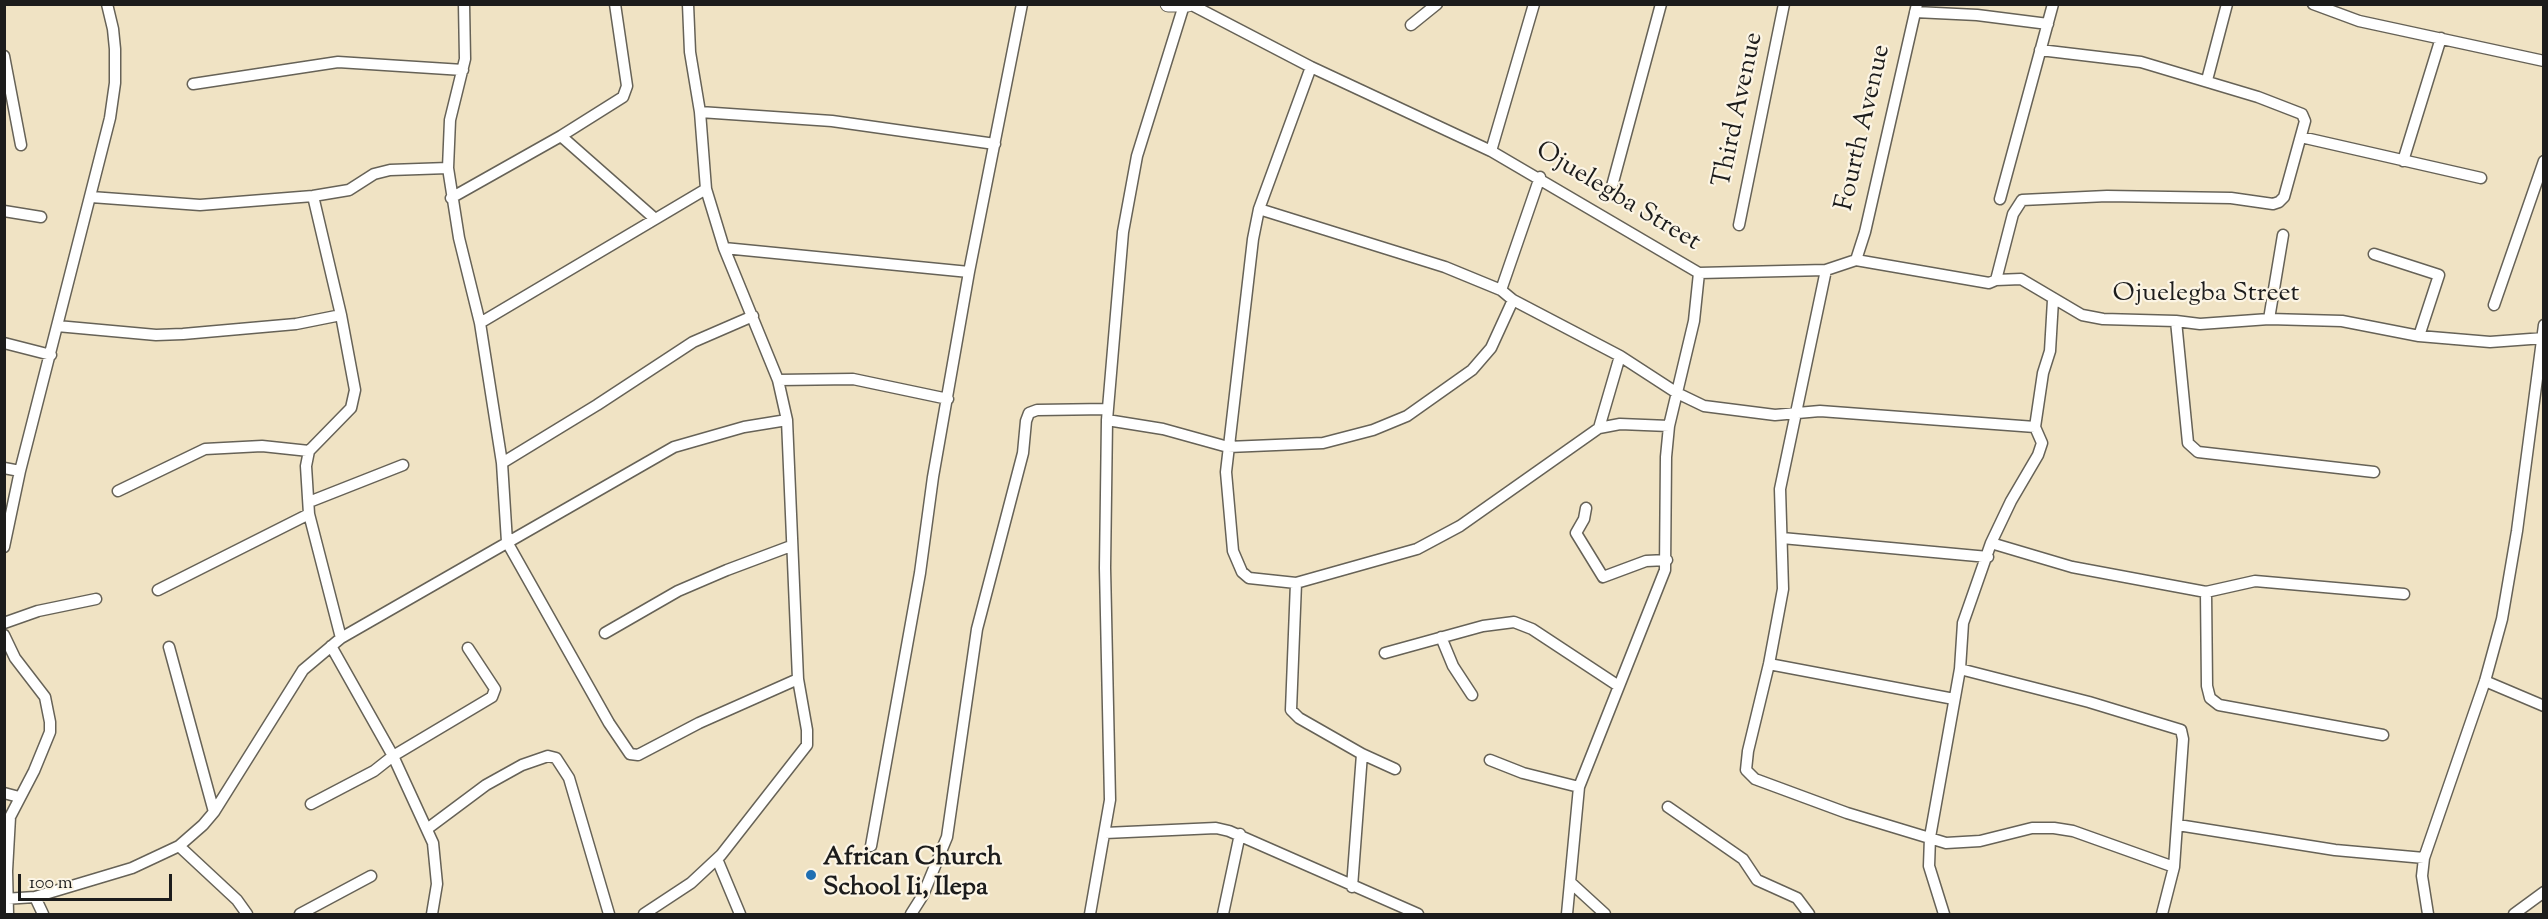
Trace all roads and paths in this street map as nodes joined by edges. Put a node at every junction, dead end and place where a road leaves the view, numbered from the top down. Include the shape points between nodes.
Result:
1 (107, 4) edge
2 (464, 4) edge
3 (615, 4) edge
4 (688, 4) edge
5 (1022, 4) edge
6 (1168, 4) edge
7 (1437, 4) edge
8 (1534, 4) edge
9 (1661, 4) edge
10 (1784, 4) edge
11 (2053, 4) edge
12 (2227, 4) edge
13 (2313, 4) edge
14 (1188, 5) edge
15 (1916, 8) edge
16 (2048, 24) junction
17 (1411, 25) dead end
18 (2441, 38) junction
19 (2040, 50) junction
20 (4, 56) edge
21 (2544, 61) edge
22 (1311, 67) junction
23 (463, 70) junction
24 (2207, 80) junction
25 (194, 84) dead end
26 (700, 112) junction
27 (561, 136) junction
28 (2301, 137) junction
29 (994, 144) junction
30 (21, 145) dead end
31 (1491, 150) junction
32 (2403, 161) junction
33 (2544, 161) edge
34 (448, 168) junction
35 (1540, 177) junction
36 (2481, 178) dead end
37 (1612, 186) dead end
38 (706, 189) junction
39 (313, 196) junction
40 (91, 197) junction
41 (451, 198) junction
42 (2000, 199) dead end
43 (1259, 209) junction
44 (4, 211) edge
45 (41, 217) dead end
46 (654, 218) junction
47 (1739, 225) dead end
48 (2283, 235) dead end
49 (724, 248) junction
50 (2374, 254) dead end
51 (1856, 260) junction
52 (1826, 270) junction
53 (969, 272) junction
54 (1699, 273) junction
55 (1996, 280) junction
56 (1501, 290) junction
57 (1513, 300) junction
58 (2053, 300) junction
59 (2494, 305) dead end
60 (341, 315) junction
61 (753, 316) junction
62 (2268, 319) junction
63 (2176, 321) junction
64 (480, 322) junction
65 (57, 326) junction
66 (2544, 326) edge
67 (2419, 336) junction
68 (2542, 338) edge
69 (4, 343) edge
70 (51, 355) junction
71 (1620, 356) junction
72 (778, 380) junction
73 (1677, 393) junction
74 (948, 399) junction
75 (1796, 412) junction
76 (1108, 415) junction
77 (787, 420) junction
78 (1669, 426) junction
79 (2035, 427) junction
80 (1599, 428) junction
81 (1228, 447) junction
82 (309, 451) junction
83 (502, 463) junction
84 (403, 465) dead end
85 (4, 468) edge
86 (20, 471) junction
87 (2374, 472) dead end
88 (118, 491) dead end
89 (309, 502) junction
90 (1586, 508) dead end
91 (309, 514) junction
92 (1782, 538) junction
93 (507, 542) junction
94 (1991, 543) junction
95 (791, 546) junction
96 (4, 547) edge
97 (1988, 556) junction
98 (1667, 560) junction
99 (1296, 583) junction
100 (158, 590) dead end
101 (2206, 592) junction
102 (2404, 594) dead end
103 (96, 599) dead end
104 (4, 623) edge
105 (604, 633) dead end
106 (4, 635) edge
107 (1441, 637) junction
108 (341, 638) junction
109 (331, 646) junction
110 (169, 648) dead end
111 (468, 648) dead end
112 (1385, 653) dead end
113 (10, 660) edge
114 (1769, 664) junction
115 (1960, 669) junction
116 (798, 679) junction
117 (2485, 681) junction
118 (1617, 685) junction
119 (1472, 695) dead end
120 (1954, 699) junction
121 (2544, 706) edge
122 (2383, 735) dead end
123 (1362, 754) junction
124 (393, 756) junction
125 (1490, 760) dead end
126 (1395, 769) dead end
127 (1578, 787) junction
128 (4, 793) edge
129 (19, 797) junction
130 (311, 804) dead end
131 (1668, 807) dead end
132 (214, 812) junction
133 (2178, 825) junction
134 (427, 829) junction
135 (1105, 832) junction
136 (1240, 834) junction
137 (1930, 837) junction
138 (179, 846) junction
139 (871, 846) dead end
140 (2424, 858) junction
141 (717, 859) junction
142 (2174, 867) junction
143 (371, 876) dead end
144 (1570, 882) junction
145 (1352, 887) junction
146 (2544, 892) edge
147 (35, 897) junction
148 (6, 899) edge
149 (8, 915) edge
150 (43, 915) edge
151 (247, 915) edge
152 (300, 915) edge
153 (432, 915) edge
154 (609, 915) edge
155 (644, 915) edge
156 (740, 915) edge
157 (911, 915) edge
158 (1090, 915) edge
159 (1223, 915) edge
160 (1418, 915) edge
161 (1567, 915) edge
162 (1605, 915) edge
163 (1809, 915) edge
164 (1944, 915) edge
165 (2162, 915) edge
166 (2428, 915) edge
167 (2514, 915) edge

1 - 40 street via 113,29 115,83
2 - 23 street
3 - 27 street via 625,94
4 - 26 street via 690,52
5 - 29 street
6 - 14 main road
7 - 17 street
8 - 31 street
9 - 37 street
10 - 47 street, Third Avenue
11 - 16 street
12 - 24 street
13 - 18 street via 2359,21
14 - 22 street, Ojuelegba Street
14 - 76 street via 1134,171 1123,231
15 - 16 street
15 - 51 street, Fourth Avenue
16 - 19 street
18 - 21 street
18 - 32 street
19 - 24 street via 2141,62
19 - 42 street
20 - 30 street
22 - 31 street, Ojuelegba Street
22 - 43 street
23 - 25 street via 338,62
23 - 34 street via 450,120
24 - 28 street via 2302,114 2305,121
26 - 29 street via 832,121
26 - 38 street
27 - 41 street
27 - 46 street
28 - 32 street
28 - 55 street via 2284,197 2273,204 2231,198 2022,200 2013,214
29 - 53 street
31 - 35 street, Ojuelegba Street
32 - 36 street
33 - 59 street
34 - 39 street via 390,170 374,174 349,190
34 - 41 street
35 - 54 street, Ojuelegba Street
35 - 56 street
38 - 46 street
38 - 49 street
39 - 40 street via 176,205
39 - 60 street
40 - 65 street
41 - 64 street
43 - 56 street via 1445,267
43 - 81 street
44 - 45 street
46 - 64 street
48 - 62 street
49 - 53 street
49 - 61 street
50 - 67 street via 2439,275
51 - 52 street, Ojuelegba Street
51 - 55 street, Ojuelegba Street via 1989,283
52 - 54 street, Ojuelegba Street
52 - 75 street
53 - 74 street
54 - 73 street via 1695,321
55 - 58 street, Ojuelegba Street via 2021,279
56 - 57 street
57 - 71 street
57 - 81 street via 1491,348 1472,370 1407,416 1323,443
58 - 63 street, Ojuelegba Street via 2082,315 2103,319
58 - 79 street via 2050,351
60 - 65 street via 296,324 183,334
60 - 82 street via 354,398 351,408
61 - 72 street
61 - 83 street via 693,342
62 - 63 street, Ojuelegba Street via 2200,324
62 - 67 street, Ojuelegba Street via 2342,321
63 - 87 street via 2188,443 2199,452
64 - 83 street
65 - 70 street
66 - 68 street
67 - 68 street, Ojuelegba Street via 2490,342
68 - 117 street via 2517,531 2502,619
69 - 70 street
70 - 86 street
71 - 73 street
71 - 80 street
72 - 74 street via 853,379
72 - 77 street
73 - 75 street via 1704,406 1775,415
73 - 78 street
74 - 139 street
75 - 79 street
75 - 92 street via 1780,489
76 - 81 street
76 - 135 street via 1105,568 1110,800
76 - 157 street via 1037,410 1029,413 1023,453 977,629 947,837
77 - 93 street via 735,429 674,447
77 - 95 street
78 - 80 street via 1620,424
78 - 98 street
79 - 94 street via 2042,442 2038,454
80 - 99 street via 1440,539
81 - 99 street via 1226,472 1236,562 1250,578
82 - 88 street via 262,446 204,449
82 - 89 street
83 - 93 street
84 - 89 street
85 - 86 street
86 - 96 street
89 - 91 street
90 - 98 street via 1576,533 1602,578 1646,561
91 - 100 street
91 - 108 street
92 - 97 street
92 - 114 street via 1783,589
93 - 108 street
93 - 116 street via 630,754 638,754
94 - 97 street
94 - 101 street via 2072,567
95 - 105 street via 678,591
95 - 116 street
97 - 115 street via 1963,622
98 - 118 street via 1633,657
99 - 123 street via 1291,710
101 - 102 street via 2255,581
101 - 122 street via 2210,698 2219,705
103 - 104 street via 38,610
106 - 113 street
107 - 112 street
107 - 118 street via 1514,622 1532,629
107 - 119 street via 1453,666
108 - 109 street
109 - 124 street
109 - 132 street via 303,670
110 - 132 street
111 - 124 street via 495,689 492,697
113 - 129 street via 45,697 50,722 50,732 34,771
114 - 120 street
114 - 137 street via 1748,751 1749,775 1847,813
115 - 120 street
115 - 133 street via 2181,730
116 - 141 street via 807,745
117 - 121 street
117 - 140 street
118 - 127 street
120 - 137 street
123 - 126 street
123 - 145 street
124 - 130 street via 374,771
124 - 134 street
125 - 127 street
127 - 144 street
128 - 129 street
129 - 148 street via 10,817
131 - 163 street via 1743,859 1757,880 1797,898
132 - 138 street
133 - 140 street via 2335,850
133 - 142 street
134 - 153 street via 433,843 436,884
134 - 154 street via 486,785 522,765 548,756 556,758 569,778
135 - 136 street via 1216,828
135 - 158 street
136 - 145 street
136 - 159 street
137 - 142 street via 1946,843 1980,841 2032,828 2054,828 2073,831
137 - 164 street via 1929,866
138 - 147 street via 132,868
138 - 151 street via 237,900
140 - 166 street via 2422,876
141 - 155 street via 692,883
141 - 156 street
142 - 165 street
143 - 152 street
144 - 161 street
144 - 162 street
145 - 160 street
146 - 167 street
147 - 148 street
147 - 150 street
148 - 149 street

